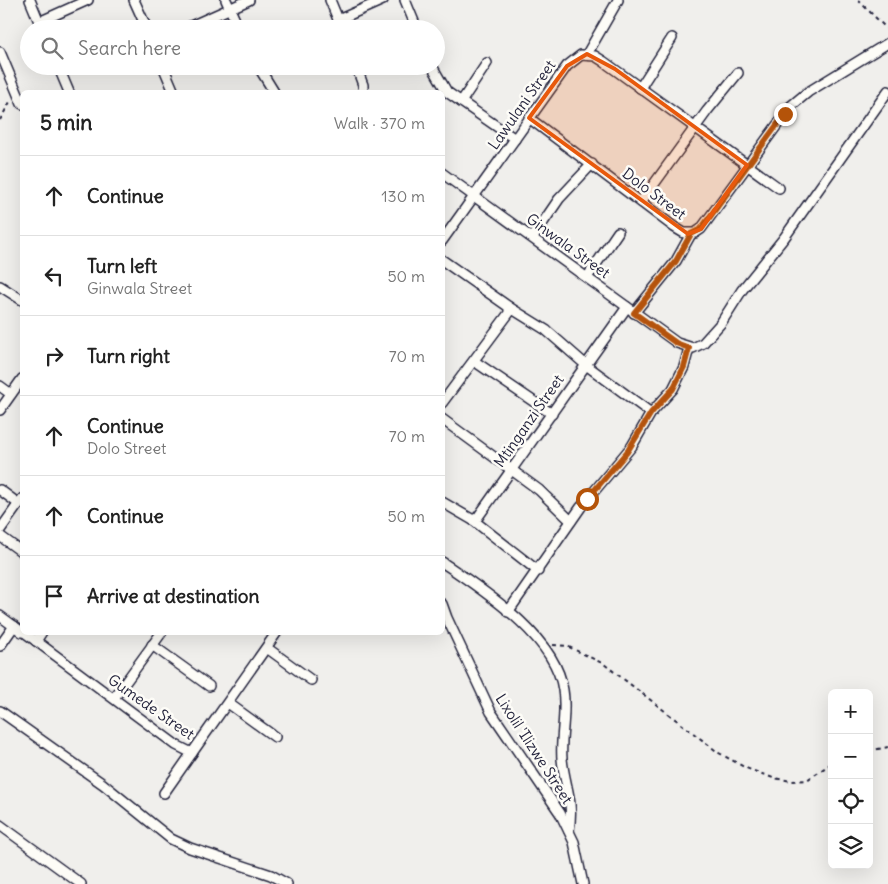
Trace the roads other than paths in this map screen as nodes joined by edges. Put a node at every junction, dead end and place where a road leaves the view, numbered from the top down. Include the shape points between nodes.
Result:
1 (30, 0) edge
2 (88, 0) edge
3 (134, 0) edge
4 (250, 0) edge
5 (330, 0) edge
6 (383, 0) edge
7 (405, 0) edge
8 (618, 0) edge
9 (228, 4) edge
10 (38, 20) edge
11 (51, 20) edge
12 (143, 20) edge
13 (200, 20) edge
14 (235, 20) edge
15 (338, 20) edge
16 (347, 20) edge
17 (413, 20) edge
18 (672, 38) dead end
19 (888, 43) edge
20 (0, 52) edge
21 (587, 54) junction
22 (487, 63) dead end
23 (738, 73) dead end
24 (62, 75) edge
25 (167, 75) edge
26 (264, 75) edge
27 (360, 75) edge
28 (436, 75) edge
29 (640, 88) junction
30 (68, 90) edge
31 (173, 90) edge
32 (273, 90) edge
33 (363, 90) edge
34 (888, 91) edge
35 (20, 99) edge
36 (460, 102) junction
37 (529, 118) junction
38 (695, 129) junction
39 (515, 139) junction
40 (592, 164) junction
41 (747, 165) junction
42 (445, 175) edge
43 (779, 188) dead end
44 (475, 197) junction
45 (641, 202) junction
46 (618, 232) dead end
47 (691, 234) junction
48 (445, 237) edge
49 (533, 237) junction
50 (445, 262) edge
51 (588, 276) junction
52 (0, 286) edge
53 (20, 299) edge
54 (509, 307) junction
55 (631, 310) junction
56 (689, 348) junction
57 (474, 360) junction
58 (586, 365) junction
59 (20, 382) edge
60 (0, 386) edge
61 (11, 394) junction
62 (445, 400) edge
63 (0, 410) edge
64 (651, 413) junction
65 (552, 414) junction
66 (445, 421) edge
67 (512, 470) junction
68 (0, 490) edge
69 (20, 500) edge
70 (20, 502) edge
71 (445, 504) edge
72 (473, 520) junction
73 (571, 521) junction
74 (0, 530) edge
75 (0, 536) edge
76 (20, 551) edge
77 (445, 564) edge
78 (538, 571) junction
79 (445, 612) edge
80 (508, 612) junction
81 (0, 616) edge
82 (14, 626) junction
83 (20, 630) edge
84 (27, 635) edge
85 (40, 635) edge
86 (160, 635) edge
87 (275, 635) edge
88 (36, 641) junction
89 (152, 645) junction
90 (0, 646) edge
91 (267, 648) junction
92 (311, 680) dead end
93 (209, 686) dead end
94 (114, 698) junction
95 (228, 703) junction
96 (0, 711) edge
97 (275, 737) dead end
98 (192, 753) junction
99 (164, 793) dead end
100 (0, 825) edge
101 (569, 831) junction
102 (81, 884) edge
103 (287, 884) edge
104 (583, 884) edge

1 - 10 street
2 - 11 street
3 - 12 street
4 - 9 street
5 - 15 street
6 - 16 street
7 - 17 street
8 - 21 street
9 - 13 street
9 - 14 street
18 - 29 street
19 - 41 street, Dolo Street via 800,98
20 - 35 street
21 - 29 street via 603,61
21 - 37 street, Lawulani Street via 567,66
22 - 36 street
23 - 38 street
24 - 30 street
25 - 31 street
26 - 32 street
27 - 33 street
28 - 36 street
29 - 38 street
34 - 56 street via 714,331 703,344
36 - 39 street
37 - 39 street, Lawulani Street
37 - 40 street, Dolo Street
38 - 41 street
38 - 45 street
39 - 44 street, Lawulani Street
40 - 45 street, Dolo Street
40 - 49 street via 559,199
41 - 43 street
41 - 47 street, Dolo Street via 701,229
42 - 44 street, Ginwala Street
44 - 48 street, Lawulani Street
44 - 49 street, Ginwala Street
45 - 47 street, Dolo Street via 674,227
46 - 51 street
47 - 55 street, Mtinganzi Street via 676,261
49 - 51 street, Ginwala Street
50 - 54 street
51 - 55 street, Ginwala Street
52 - 53 street
54 - 57 street via 509,313
54 - 58 street via 546,330
55 - 56 street, Ginwala Street via 676,343
55 - 58 street, Mtinganzi Street
56 - 64 street via 677,381
57 - 62 street
57 - 65 street
58 - 64 street
58 - 65 street, Mtinganzi Street
59 - 61 street
60 - 61 street
61 - 63 street
64 - 73 street via 632,446
65 - 67 street, Mtinganzi Street
66 - 67 street
67 - 72 street, Mtinganzi Street via 478,518
67 - 73 street via 548,497
68 - 69 street
70 - 74 street
71 - 72 street
72 - 78 street
73 - 78 street
75 - 76 street
77 - 80 street
78 - 80 street
79 - 101 street, Lixolil 'Ilizwe Street via 492,712 550,795
80 - 101 street via 542,645 560,676 564,691 562,758 572,803
81 - 82 street, Gumede Street
82 - 83 street, Gumede Street
82 - 90 street
84 - 88 street, Gumede Street
85 - 88 street
86 - 89 street
87 - 91 street, Gumede Street
88 - 94 street, Gumede Street
89 - 93 street
89 - 94 street
91 - 92 street
91 - 95 street, Gumede Street
94 - 98 street, Gumede Street via 176,745
95 - 97 street
95 - 98 street, Gumede Street
96 - 103 street via 103,784 171,839 271,875
98 - 99 street
100 - 102 street
101 - 104 street, Lixolil 'Ilizwe Street

